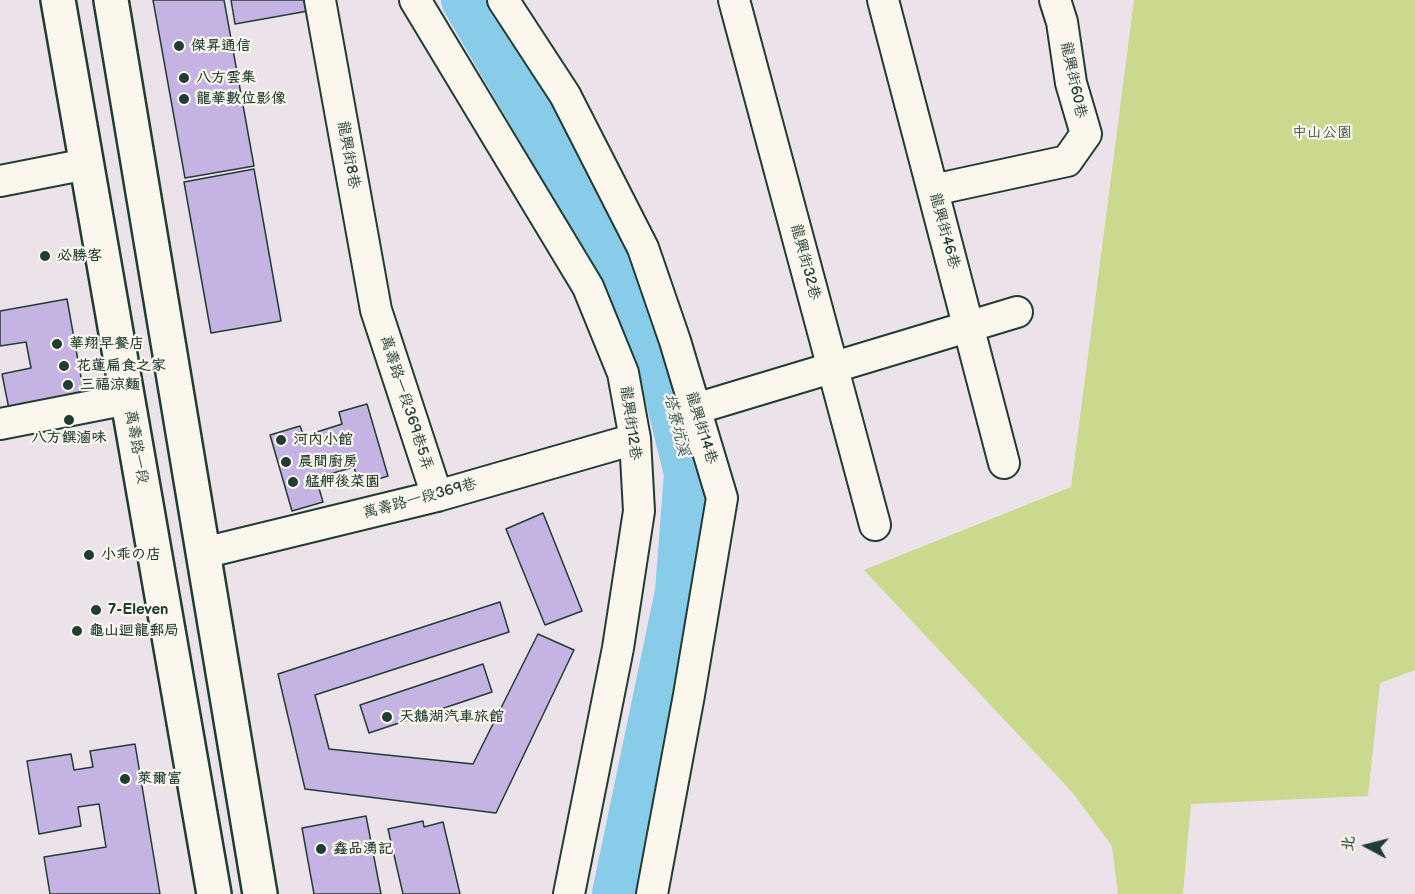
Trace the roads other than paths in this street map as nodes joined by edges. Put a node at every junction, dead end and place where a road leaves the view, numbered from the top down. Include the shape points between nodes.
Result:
1 (58, 0) edge
2 (111, 0) edge
3 (320, 0) edge
4 (414, 0) edge
5 (503, 0) edge
6 (734, 0) edge
7 (883, 0) edge
8 (1055, 0) edge
9 (87, 164) junction
10 (0, 180) edge
11 (933, 190) junction
12 (376, 310) joint
13 (1017, 312) dead end
14 (969, 326) junction
15 (833, 367) junction
16 (128, 399) junction
17 (695, 409) junction
18 (0, 423) edge
19 (635, 439) junction
20 (1004, 463) dead end
21 (437, 496) junction
22 (875, 525) dead end
23 (203, 553) junction
24 (214, 894) edge
25 (260, 894) edge
26 (569, 894) edge
27 (652, 894) edge

1 - 9 main road, 萬壽路一段
2 - 23 main road
3 - 12 lane, 龍興街8巷
4 - 19 lane, 龍興街12巷 via 588,287 623,373
5 - 17 lane, 龍興街14巷 via 565,95 643,248
6 - 15 lane, 龍興街32巷
7 - 11 lane, 龍興街46巷
8 - 11 lane, 龍興街60巷 via 1071,83 1086,134 1067,161
9 - 10 lane
9 - 16 main road, 萬壽路一段
11 - 14 lane, 龍興街46巷
12 - 21 lane, 萬壽路一段369巷5弄
13 - 14 lane
14 - 15 lane
14 - 20 lane, 龍興街46巷
15 - 17 lane
15 - 22 lane, 龍興街32巷
16 - 18 lane
16 - 24 main road, 萬壽路一段
17 - 27 lane, 龍興街14巷 via 722,498
19 - 21 lane, 萬壽路一段369巷
19 - 26 lane, 龍興街12巷 via 639,511 618,648
21 - 23 lane, 萬壽路一段369巷
23 - 25 main road

